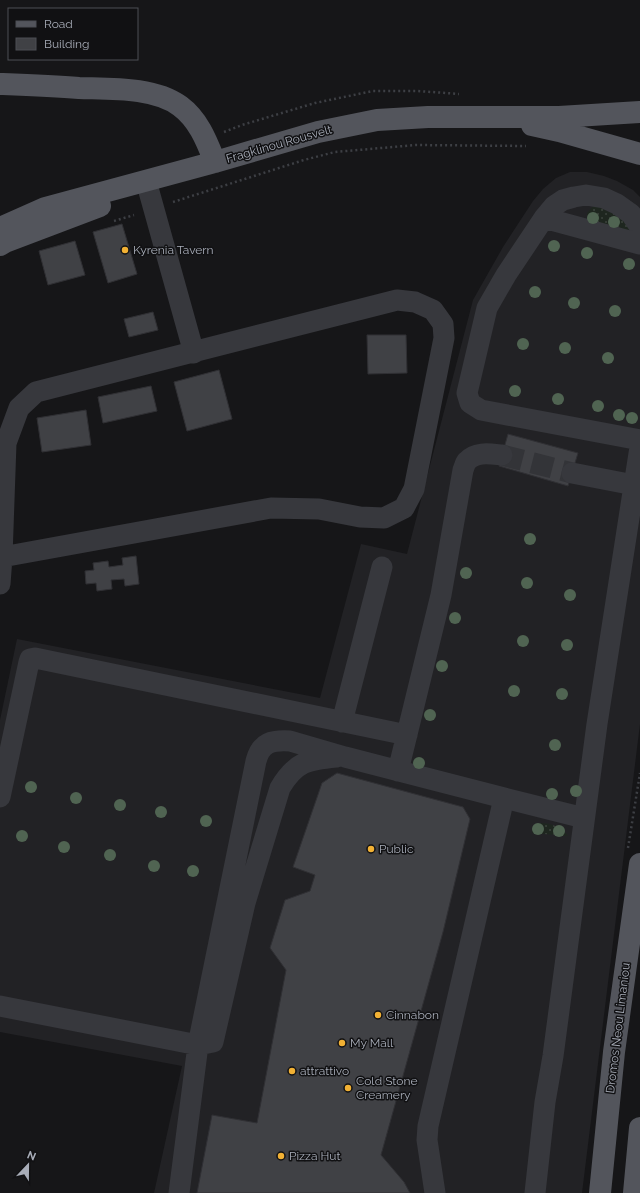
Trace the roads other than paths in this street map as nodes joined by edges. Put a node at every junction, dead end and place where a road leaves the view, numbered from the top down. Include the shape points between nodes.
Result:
1 (0, 84) edge
2 (640, 112) edge
3 (498, 117) junction
4 (640, 154) edge
5 (215, 162) junction
6 (148, 188) junction
7 (544, 218) junction
8 (640, 227) edge
9 (0, 228) edge
10 (640, 244) edge
11 (0, 245) edge
12 (194, 353) junction
13 (640, 440) edge
14 (640, 447) edge
15 (502, 455) tunnel mouth
16 (572, 473) tunnel mouth
17 (634, 485) junction
18 (2, 557) junction
19 (382, 567) dead end
20 (0, 584) edge
21 (342, 722) junction
22 (407, 735) junction
23 (346, 757) junction
24 (398, 771) junction
25 (0, 797) edge
26 (504, 798) junction
27 (584, 818) junction
28 (640, 864) edge
29 (0, 1006) edge
30 (198, 1045) junction
31 (640, 1128) edge
32 (179, 1193) edge
33 (435, 1193) edge
34 (535, 1193) edge
35 (600, 1193) edge
36 (634, 1193) edge

1 - 5 main road, Fragklinou Rousvelt via 131,90 161,96 192,116
2 - 3 main road, Fragklinou Rousvelt
3 - 4 main road, Fragklinou Rousvelt
3 - 5 main road, Fragklinou Rousvelt via 377,120 318,132
5 - 6 main road
5 - 9 main road via 45,208
6 - 11 main road
6 - 12 street
7 - 8 street via 563,200 586,195 618,204 631,214
7 - 10 street
7 - 13 street via 487,308 467,393 470,403 481,410
12 - 18 street via 36,392 19,408 6,442
12 - 18 street via 396,300 415,302 433,310 443,324 444,338 414,489 404,508 384,518 319,509 271,508
14 - 17 street
15 - 22 street via 475,456 467,461 463,470 441,595
16 - 17 street
17 - 27 street
18 - 20 street
19 - 21 street
21 - 22 street
21 - 25 street via 30,659
22 - 24 street
23 - 24 street
23 - 30 street via 307,762 297,767 280,788 245,903 213,1042
23 - 30 street via 290,741 274,741 261,748
24 - 26 street
26 - 27 street
26 - 33 street via 428,1126 427,1140
27 - 34 street
28 - 35 main road, Dromos Neou Limaniou via 614,1052
29 - 30 street
30 - 32 street
31 - 36 main road

